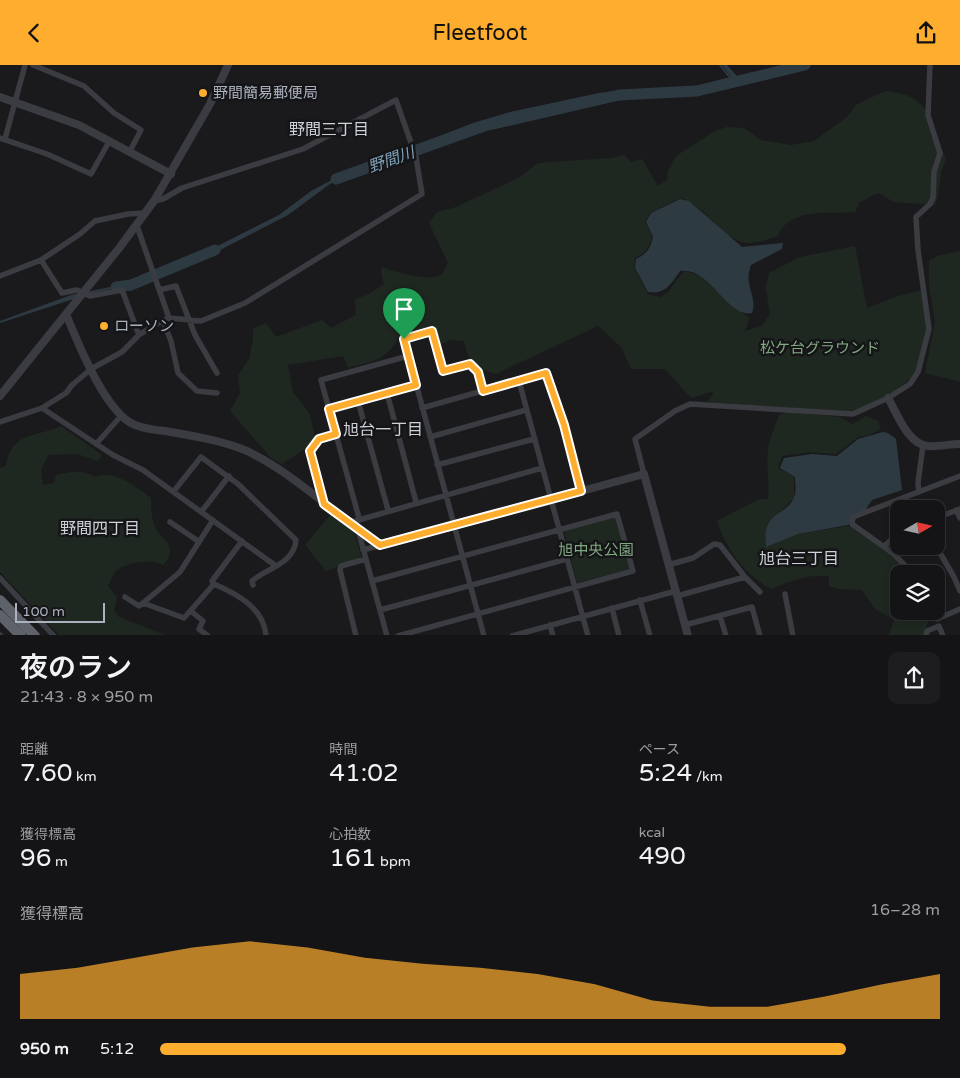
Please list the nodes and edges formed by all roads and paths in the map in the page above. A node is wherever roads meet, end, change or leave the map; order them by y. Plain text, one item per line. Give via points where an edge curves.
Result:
1 (26, 65) edge
2 (33, 65) edge
3 (228, 65) edge
4 (930, 65) edge
5 (0, 97) edge
6 (15, 101) junction
7 (2, 139) edge
8 (110, 140) junction
9 (130, 151) junction
10 (170, 174) junction
11 (154, 201) junction
12 (146, 213) junction
13 (137, 226) junction
14 (41, 260) junction
15 (0, 276) edge
16 (159, 290) junction
17 (84, 292) junction
18 (66, 314) junction
19 (166, 319) junction
20 (190, 320) junction
21 (138, 335) junction
22 (408, 356) junction
23 (91, 369) junction
24 (217, 373) dead end
25 (518, 381) junction
26 (416, 385) junction
27 (483, 391) junction
28 (217, 393) dead end
29 (387, 393) junction
30 (0, 396) edge
31 (888, 398) junction
32 (358, 401) junction
33 (42, 408) junction
34 (422, 408) junction
35 (329, 409) junction
36 (526, 410) junction
37 (121, 416) junction
38 (0, 422) edge
39 (336, 434) junction
40 (430, 437) junction
41 (534, 439) junction
42 (960, 444) edge
43 (96, 445) junction
44 (923, 445) junction
45 (437, 465) junction
46 (542, 468) junction
47 (644, 474) junction
48 (228, 476) junction
49 (960, 476) edge
50 (174, 491) junction
51 (581, 491) junction
52 (919, 492) junction
53 (445, 494) junction
54 (551, 499) junction
55 (416, 502) junction
56 (324, 504) junction
57 (958, 509) edge
58 (388, 510) junction
59 (202, 511) junction
60 (945, 514) edge
61 (359, 518) junction
62 (960, 518) edge
63 (213, 520) junction
64 (170, 522) dead end
65 (348, 523) junction
66 (454, 525) junction
67 (559, 529) junction
68 (358, 530) junction
69 (198, 541) junction
70 (242, 541) junction
71 (890, 541) edge
72 (380, 545) junction
73 (884, 546) junction
74 (363, 550) junction
75 (942, 555) edge
76 (462, 556) junction
77 (366, 559) junction
78 (567, 559) junction
79 (668, 565) junction
80 (906, 565) edge
81 (276, 566) junction
82 (744, 577) junction
83 (0, 579) edge
84 (372, 581) junction
85 (214, 584) junction
86 (253, 585) dead end
87 (470, 585) junction
88 (575, 587) junction
89 (960, 591) edge
90 (760, 592) dead end
91 (676, 593) junction
92 (786, 594) dead end
93 (124, 597) dead end
94 (0, 599) edge
95 (640, 600) junction
96 (143, 603) junction
97 (612, 609) junction
98 (960, 609) edge
99 (380, 610) junction
100 (190, 611) junction
101 (478, 614) junction
102 (0, 615) edge
103 (583, 616) junction
104 (720, 616) junction
105 (945, 616) edge
106 (550, 625) junction
107 (685, 625) junction
108 (20, 635) edge
109 (35, 635) edge
110 (54, 635) edge
111 (208, 635) edge
112 (266, 635) edge
113 (356, 635) edge
114 (387, 635) edge
115 (398, 635) edge
116 (484, 635) edge
117 (514, 635) edge
118 (553, 635) edge
119 (588, 635) edge
120 (619, 635) edge
121 (650, 635) edge
122 (688, 635) edge
123 (726, 635) edge
124 (760, 635) edge
125 (793, 635) edge
126 (926, 635) edge
127 (943, 635) edge

1 - 6 street
2 - 9 street via 84,86 114,113 141,130
3 - 10 street
4 - 31 street via 928,115 940,153 934,172 933,198 918,212 916,225 929,335 916,376
5 - 6 street
6 - 7 street
6 - 8 street
7 - 8 street via 47,154 91,174
8 - 9 street
9 - 10 street
10 - 11 street
11 - 12 street
11 - 20 street via 182,188 303,149 396,100 416,157 422,194 246,303 209,319
12 - 13 street
12 - 14 street via 95,221
13 - 16 street
13 - 17 street
14 - 15 street
14 - 17 street via 62,293
16 - 19 street
16 - 20 street via 176,286
17 - 18 street
17 - 21 street via 90,296 122,290
18 - 23 street
18 - 30 street
19 - 20 street
19 - 21 street
19 - 28 street via 178,373 197,391
20 - 24 street
21 - 23 street via 122,352
22 - 26 street
22 - 27 street via 404,339 432,331 443,371 470,364 478,372
22 - 35 street via 321,380
23 - 33 street via 66,393
23 - 37 street
25 - 27 street
25 - 36 street
25 - 51 street via 546,373
26 - 29 street
26 - 34 street
27 - 34 street
29 - 32 street
29 - 55 street
31 - 44 street via 913,439
31 - 47 street via 853,414 690,404 635,439
32 - 35 street
32 - 58 street
33 - 38 street
33 - 43 street
34 - 40 street
35 - 39 street
36 - 40 street
36 - 41 street
37 - 43 street
37 - 56 street via 142,428 206,439 247,451 276,467
39 - 56 street via 319,439 310,451
39 - 61 street
40 - 45 street
41 - 45 street
41 - 46 street
42 - 44 street
43 - 50 street
44 - 52 street
45 - 53 street
46 - 53 street
46 - 54 street
47 - 51 street
47 - 79 street
48 - 50 street via 200,457
48 - 59 street
48 - 81 street via 296,540 285,562
49 - 52 street
50 - 59 street
51 - 54 street
52 - 73 street via 853,517 852,524
53 - 55 street
53 - 66 street
54 - 66 street
54 - 67 street
55 - 58 street
56 - 65 street
57 - 60 street
57 - 62 street
58 - 61 street
59 - 63 street
61 - 65 street
63 - 69 street
63 - 70 street
64 - 69 street
65 - 68 street
66 - 72 street
66 - 76 street
67 - 76 street
67 - 78 street
67 - 88 street via 617,513 633,571
68 - 72 street
68 - 74 street
69 - 96 street via 180,572
70 - 81 street
70 - 85 street via 212,581
71 - 73 street
72 - 74 street
73 - 80 street
74 - 77 street
75 - 89 street
76 - 84 street
76 - 87 street
77 - 84 street
77 - 113 street via 341,566 340,570
78 - 87 street
78 - 88 street
79 - 82 street via 693,558 714,544 720,545
79 - 91 street
81 - 86 street via 252,581
82 - 90 street
82 - 91 street
83 - 110 street
84 - 99 street
85 - 100 street
85 - 112 street via 242,597 260,618
87 - 99 street
87 - 101 street
88 - 101 street
88 - 103 street
91 - 95 street
91 - 107 street
92 - 125 street
93 - 96 street via 139,606
94 - 109 highway
95 - 97 street
95 - 121 street
96 - 100 street via 184,618
97 - 103 street
97 - 120 street
98 - 105 street
99 - 114 street
100 - 111 street via 202,621 200,629
101 - 115 street
101 - 116 street
102 - 108 highway
103 - 106 street
103 - 119 street
104 - 107 street
104 - 123 street
104 - 124 street via 752,607
106 - 117 street
106 - 118 street
107 - 122 street
126 - 127 street via 927,631 940,626

